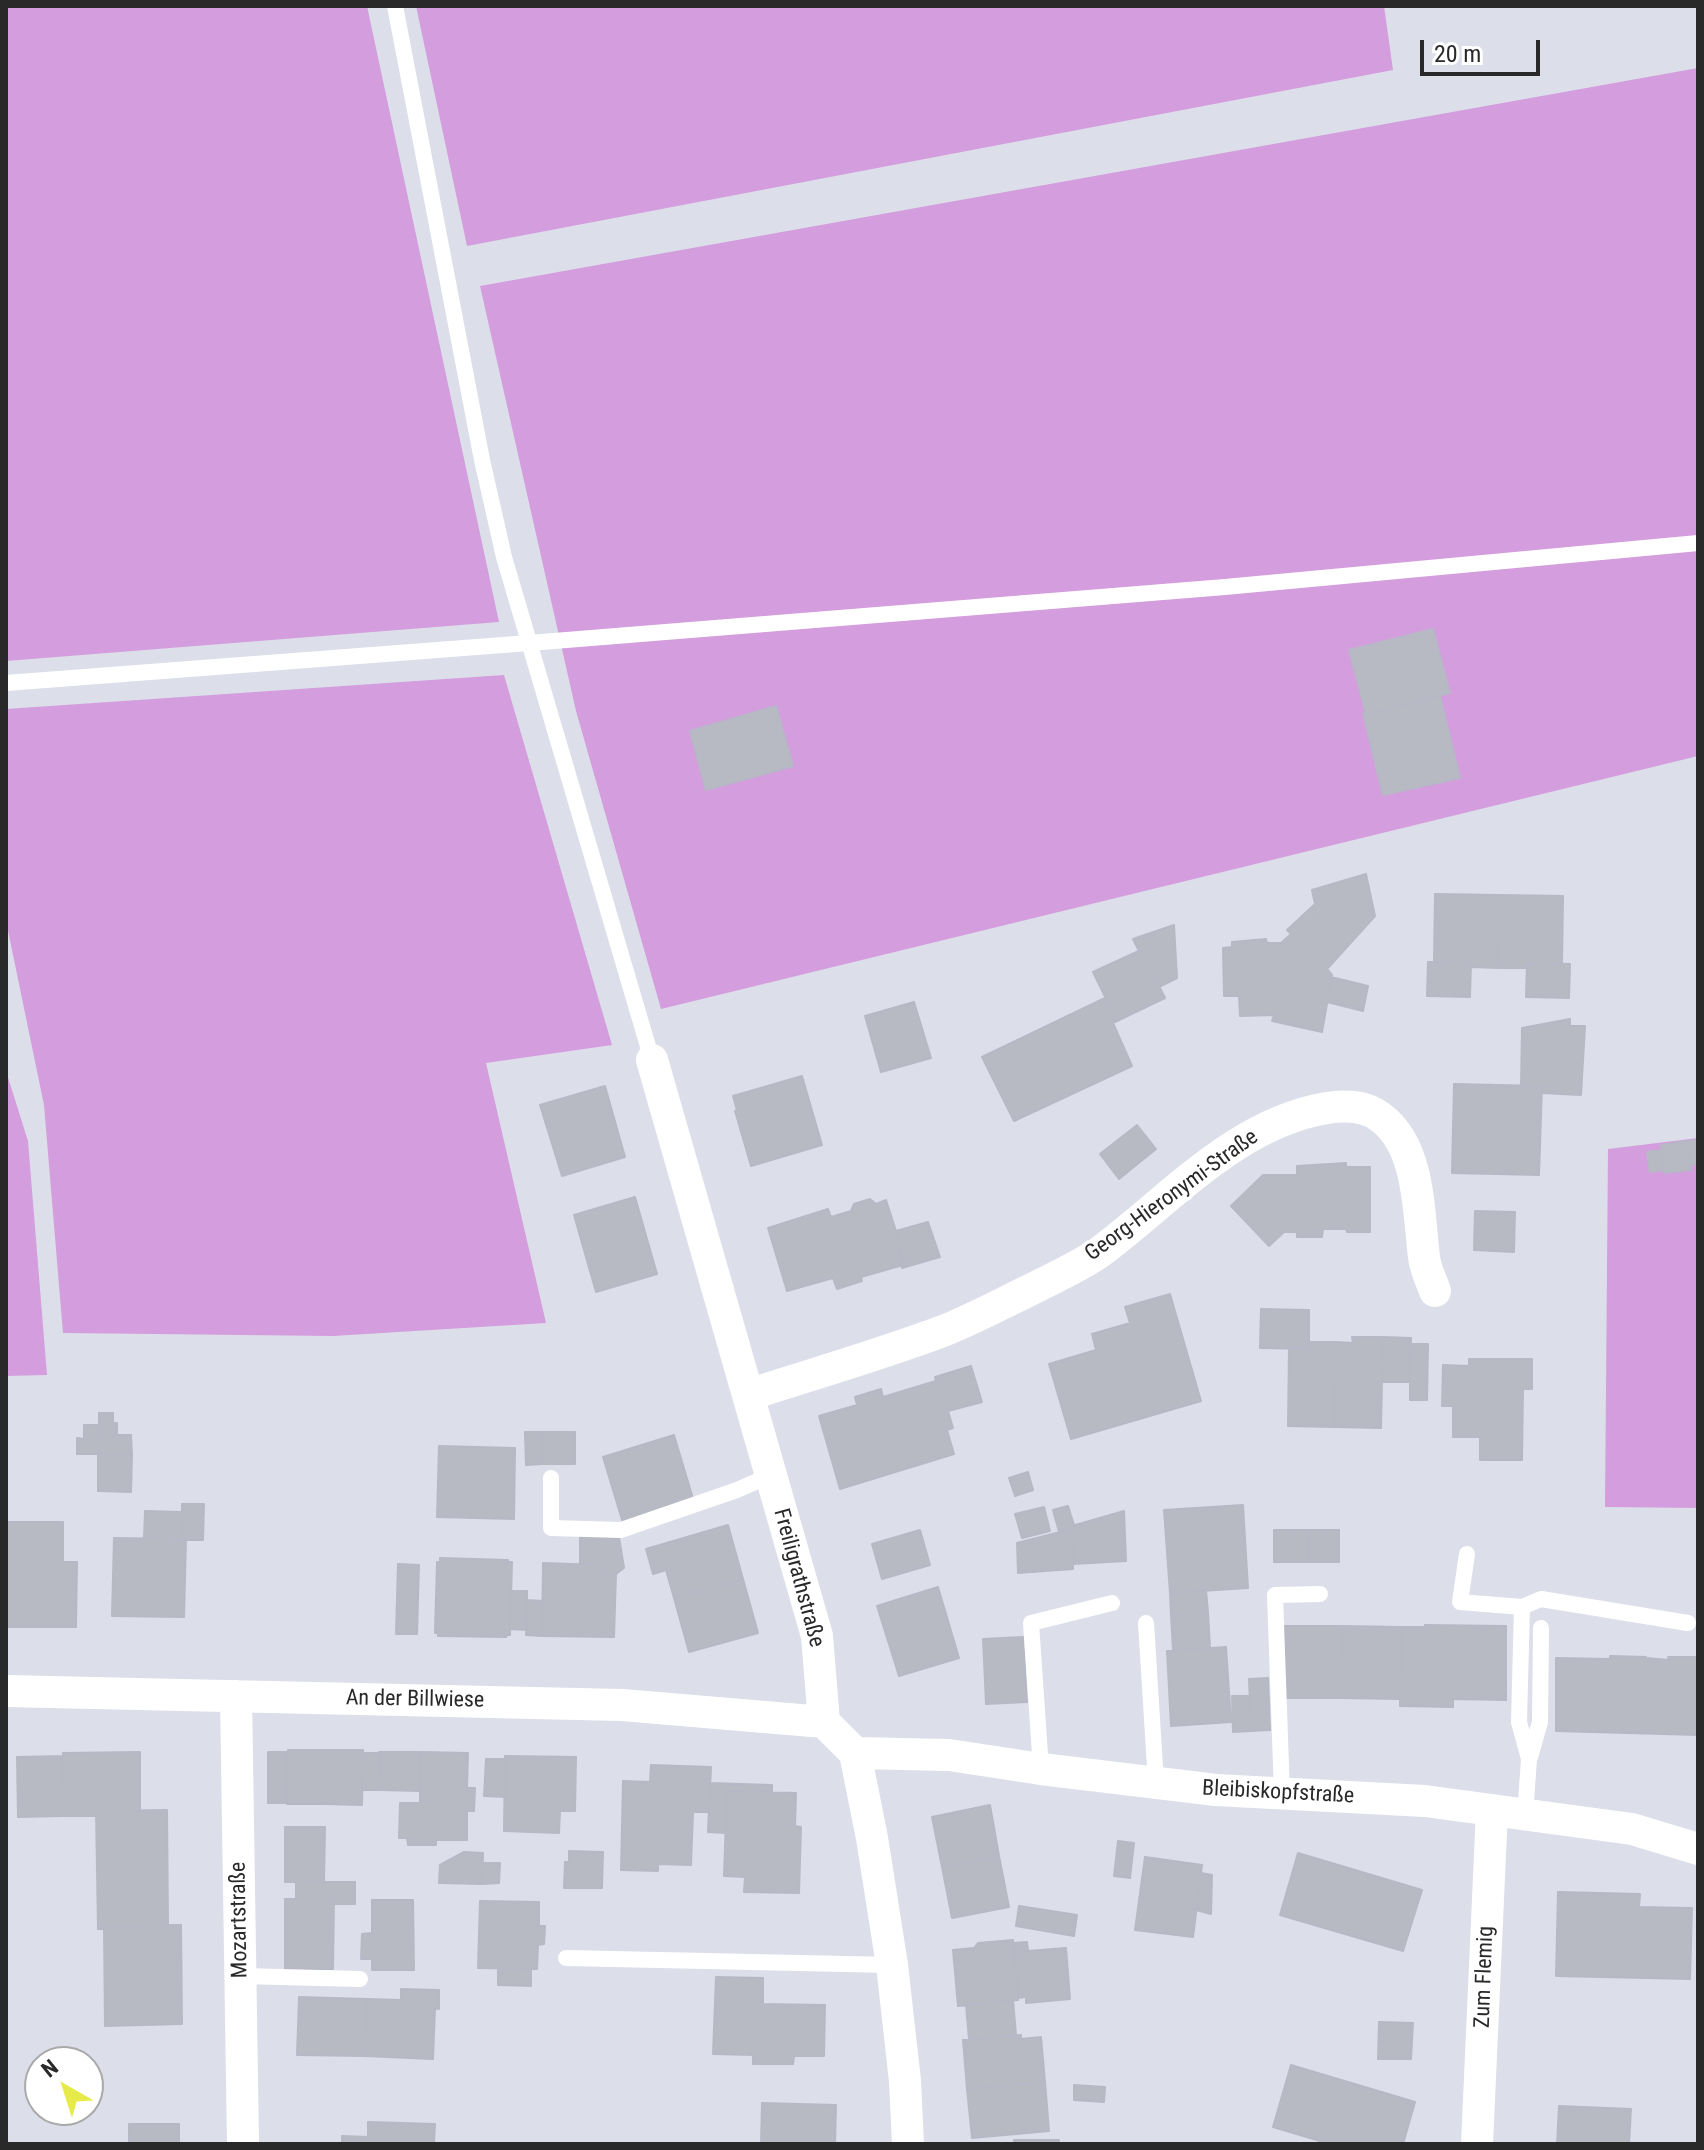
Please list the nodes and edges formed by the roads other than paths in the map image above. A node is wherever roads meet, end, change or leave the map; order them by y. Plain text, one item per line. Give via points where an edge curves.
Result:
1 (395, 6) edge
2 (1698, 543) edge
3 (529, 643) junction
4 (6, 683) edge
5 (652, 1060) joint
6 (1435, 1291) dead end
7 (748, 1395) junction
8 (771, 1475) junction
9 (551, 1478) dead end
10 (1467, 1554) dead end
11 (1320, 1594) dead end
12 (1112, 1603) dead end
13 (1522, 1607) junction
14 (1146, 1623) dead end
15 (1688, 1623) dead end
16 (1541, 1628) dead end
17 (6, 1691) edge
18 (236, 1696) junction
19 (824, 1722) junction
20 (855, 1753) junction
21 (1529, 1759) junction
22 (1041, 1769) junction
23 (1156, 1783) junction
24 (1282, 1794) junction
25 (1492, 1810) junction
26 (1525, 1815) junction
27 (1698, 1849) edge
28 (566, 1958) dead end
29 (892, 1965) junction
30 (241, 1976) junction
31 (360, 1979) dead end
32 (243, 2144) edge
33 (908, 2144) edge
34 (1477, 2144) edge

1 - 3 lane via 482,460
2 - 3 lane
3 - 4 lane
3 - 5 lane
5 - 7 street, Freiligrathstraße
6 - 7 street, Georg-Hieronymi-Straße via 1424,1260 1418,1192 1395,1131 1374,1113 1354,1107 1314,1110 1252,1135 1097,1254 1024,1293 945,1330
7 - 8 street, Freiligrathstraße
8 - 9 lane via 621,1530 551,1528
8 - 19 street, Freiligrathstraße via 817,1636
10 - 13 lane via 1460,1602
11 - 24 lane via 1275,1595
12 - 22 lane via 1031,1623
13 - 15 lane via 1541,1599
13 - 21 lane via 1519,1722
14 - 23 lane
16 - 21 lane via 1540,1722
17 - 18 street, An der Billwiese
18 - 19 street, An der Billwiese via 622,1705
18 - 30 street, Mozartstraße
19 - 20 street
20 - 22 street, Bleibiskopfstraße via 949,1755
20 - 29 street
21 - 26 lane
22 - 23 street, Bleibiskopfstraße
23 - 24 street, Bleibiskopfstraße
24 - 25 street, Bleibiskopfstraße
25 - 26 street, Bleibiskopfstraße
25 - 34 street, Zum Flemig
26 - 27 street, Bleibiskopfstraße via 1632,1829
28 - 29 lane
29 - 33 street
30 - 31 lane
30 - 32 street, Mozartstraße

